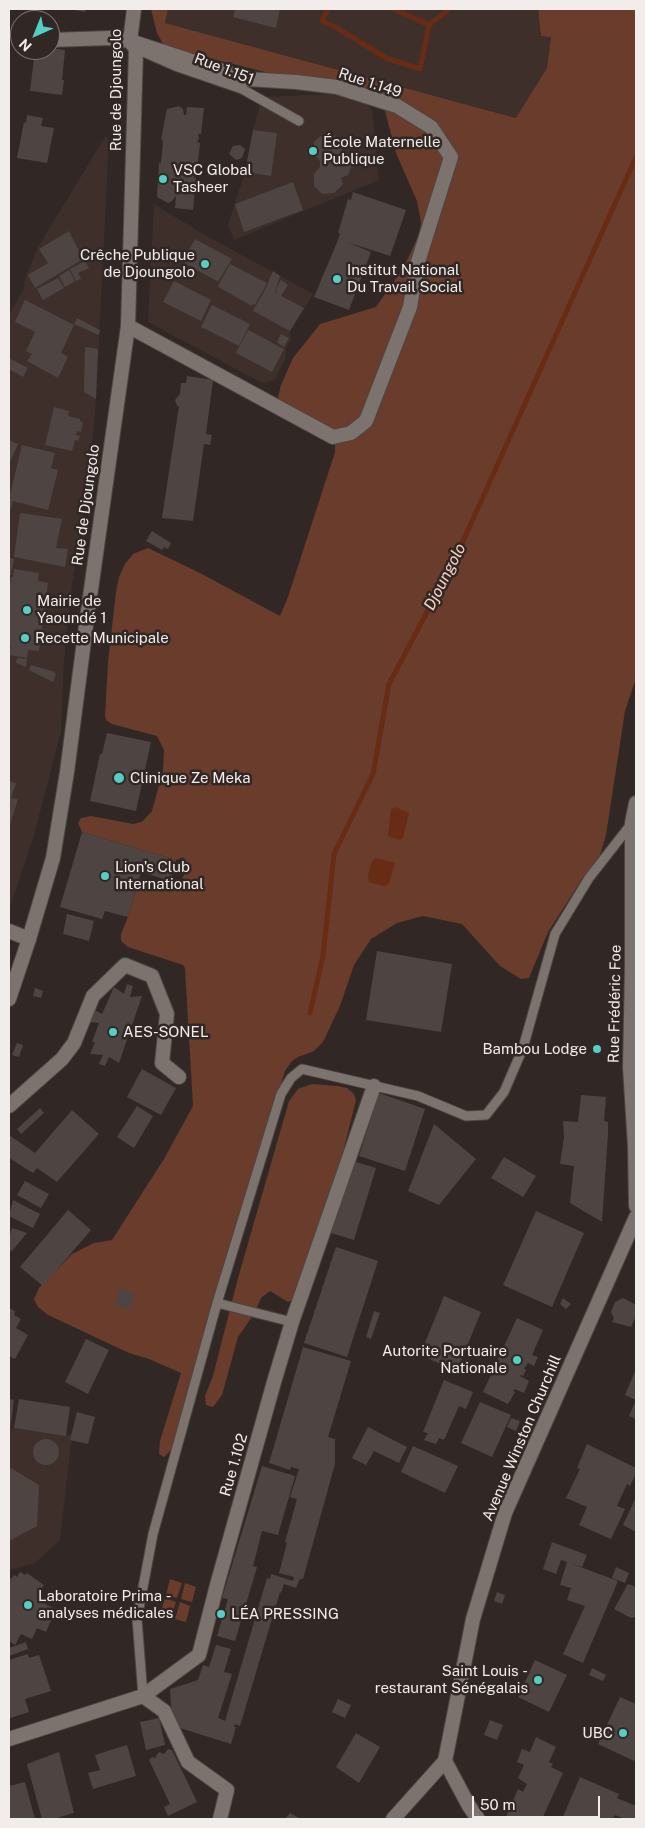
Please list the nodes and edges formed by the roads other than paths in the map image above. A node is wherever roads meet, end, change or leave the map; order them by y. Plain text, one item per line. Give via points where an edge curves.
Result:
1 (134, 9) edge
2 (60, 40) edge
3 (133, 45) junction
4 (299, 121) dead end
5 (128, 326) junction
6 (636, 804) edge
7 (632, 823) junction
8 (9, 931) edge
9 (30, 938) junction
10 (9, 999) edge
11 (179, 1077) dead end
12 (374, 1086) junction
13 (9, 1106) edge
14 (636, 1206) edge
15 (636, 1217) edge
16 (217, 1303) junction
17 (292, 1322) junction
18 (143, 1696) junction
19 (9, 1739) edge
20 (445, 1761) junction
21 (220, 1819) edge
22 (393, 1819) edge
23 (478, 1819) edge

1 - 3 street, Rue de Djoungolo
2 - 3 street via 110,38
3 - 4 lane, Rue 1.151 via 175,66 242,89
3 - 5 street, Rue de Djoungolo
3 - 5 street, Rue 1.149 via 247,79 337,88 397,106 431,127 451,158 417,266 410,307 366,421 352,433 333,437
5 - 9 street, Rue de Djoungolo via 53,858
6 - 7 street, Rue Frédéric Foe
7 - 12 lane via 589,878 555,934 523,1048 504,1092 492,1110 486,1115 466,1116 418,1096
7 - 14 street, Rue Frédéric Foe via 630,1067
8 - 9 street
9 - 10 street, Rue de Djoungolo
11 - 13 street via 162,1063 167,1014 152,976 125,965 93,996 74,1043 62,1059
12 - 16 lane via 302,1070 291,1078 281,1094
12 - 17 street, Rue 1.102
15 - 20 street, Avenue Winston Churchill via 505,1513 473,1619
16 - 17 lane
16 - 18 lane via 153,1534 137,1619
17 - 18 street, Rue 1.102 via 199,1655
18 - 19 street, Rue 1.102
18 - 21 street via 164,1711 188,1762 227,1790
20 - 22 street
20 - 23 street

